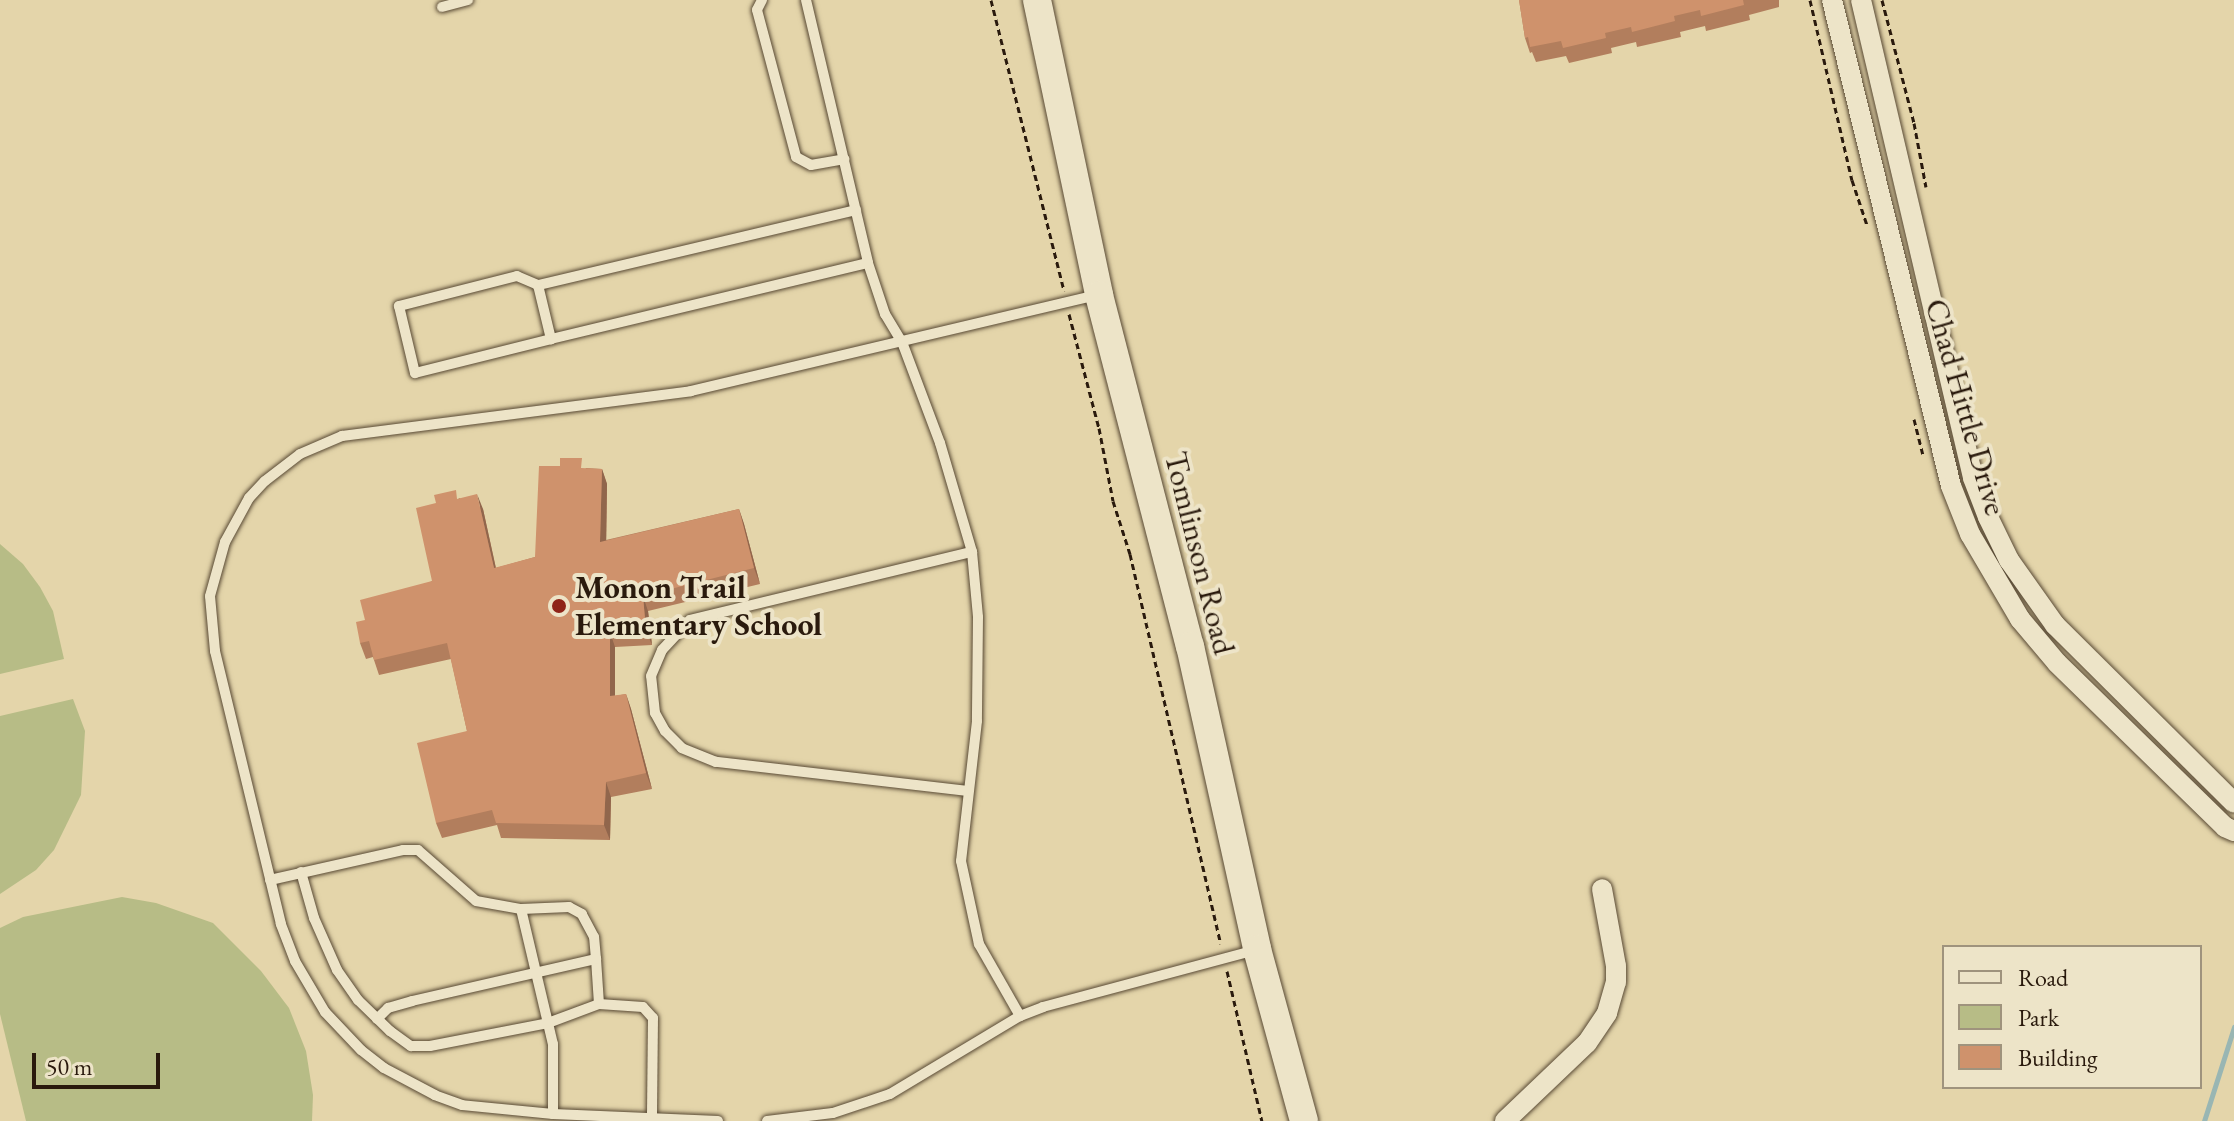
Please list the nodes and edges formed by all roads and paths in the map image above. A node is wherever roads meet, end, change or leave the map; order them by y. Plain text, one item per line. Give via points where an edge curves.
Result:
1 (468, 0) edge
2 (762, 0) edge
3 (806, 0) edge
4 (991, 0) edge
5 (1037, 0) edge
6 (1810, 0) edge
7 (1832, 0) edge
8 (1861, 0) edge
9 (1882, 0) edge
10 (442, 7) dead end
11 (1819, 37) dead end
12 (844, 159) junction
13 (1926, 192) dead end
14 (856, 210) junction
15 (868, 263) junction
16 (538, 285) junction
17 (1099, 295) junction
18 (1066, 302) junction
19 (551, 339) junction
20 (902, 342) junction
21 (972, 552) junction
22 (968, 791) junction
23 (2234, 803) edge
24 (2234, 831) edge
25 (301, 872) junction
26 (270, 880) junction
27 (1602, 889) dead end
28 (521, 909) junction
29 (1257, 949) junction
30 (1224, 958) junction
31 (596, 959) junction
32 (534, 973) junction
33 (599, 1004) junction
34 (1020, 1016) junction
35 (377, 1019) junction
36 (548, 1023) junction
37 (553, 1114) junction
38 (652, 1118) junction
39 (718, 1121) edge
40 (767, 1121) edge
41 (1262, 1121) edge
42 (1304, 1121) edge
43 (1505, 1121) edge

1 - 10 lane
2 - 12 lane via 757,10 796,157 811,165
3 - 12 lane
4 - 18 path
5 - 17 street, Tomlinson Road
6 - 11 path
7 - 24 street, Chad Hittle Drive via 1951,486 1970,534 2020,619 2057,663
8 - 23 street, Chad Hittle Drive via 1973,478 1988,517 2009,560 2055,625
9 - 13 path
12 - 14 lane
14 - 15 lane
14 - 16 lane
15 - 19 lane
15 - 20 lane via 885,314
16 - 19 lane
16 - 19 lane via 517,276 399,306 415,373
17 - 18 lane
17 - 29 street, Tomlinson Road via 1190,646
18 - 20 lane
18 - 30 path
20 - 21 lane via 940,443
20 - 26 lane via 691,391 342,436 282,466 236,518 217,562 210,596 215,651
21 - 22 lane via 978,617 977,721
21 - 22 lane via 690,620 662,650 651,676 655,713 665,731 682,748 716,762
22 - 34 lane via 961,861 979,944
25 - 26 lane
25 - 28 lane via 418,850 476,901
25 - 35 lane via 331,958
26 - 37 lane via 295,961 325,1012 361,1050 403,1080 462,1105
27 - 43 street via 1616,966 1607,1013 1587,1043
28 - 31 lane via 569,907 582,914 594,937
28 - 32 lane
29 - 30 lane
29 - 42 street, Tomlinson Road
30 - 34 lane
30 - 41 path
31 - 32 lane
31 - 33 lane
32 - 35 lane via 400,1004
32 - 36 lane
33 - 36 lane
33 - 38 lane via 634,1004 653,1018
34 - 40 lane via 890,1094 833,1113
35 - 36 lane via 411,1046
36 - 37 lane
37 - 38 lane
38 - 39 lane

